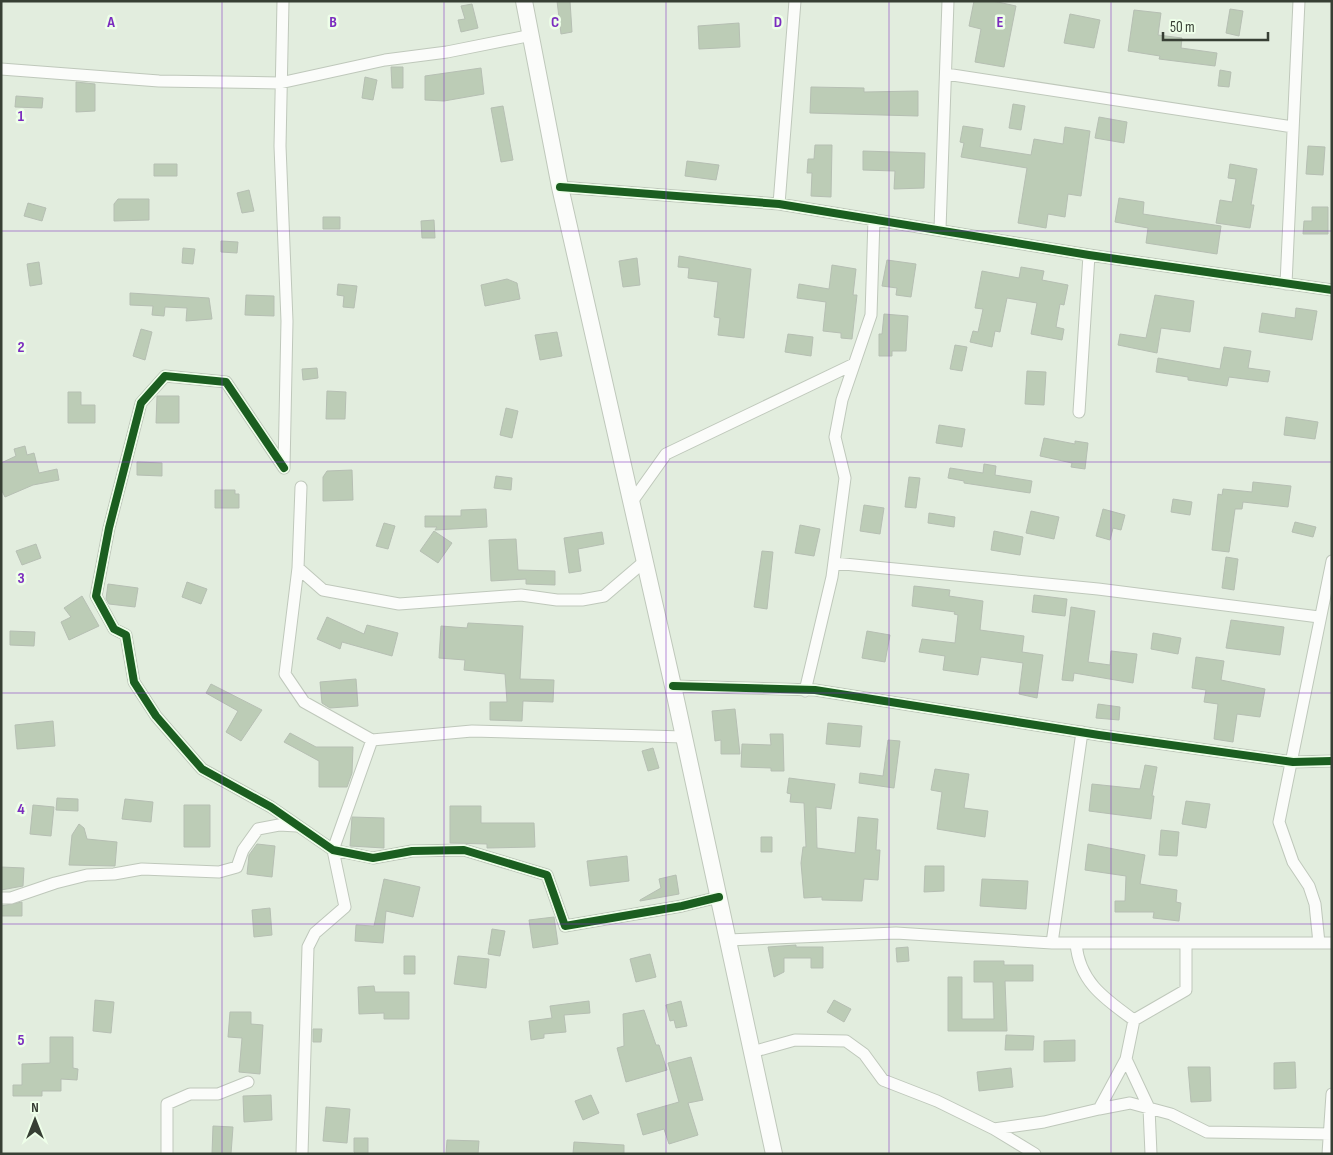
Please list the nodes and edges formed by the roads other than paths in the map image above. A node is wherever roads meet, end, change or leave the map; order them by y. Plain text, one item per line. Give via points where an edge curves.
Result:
1 (283, 1) edge
2 (524, 1) edge
3 (795, 1) edge
4 (948, 1) edge
5 (1299, 1) edge
6 (532, 35) junction
7 (1, 69) edge
8 (946, 74) junction
9 (280, 83) junction
10 (1293, 127) junction
11 (560, 187) junction
12 (779, 204) junction
13 (874, 219) junction
14 (940, 229) junction
15 (1089, 255) junction
16 (1286, 284) junction
17 (1332, 290) edge
18 (854, 364) junction
19 (1079, 412) dead end
20 (301, 487) dead end
21 (631, 503) junction
22 (645, 561) junction
23 (1332, 561) edge
24 (834, 563) junction
25 (298, 568) junction
26 (1319, 617) junction
27 (673, 686) junction
28 (805, 691) junction
29 (1082, 732) junction
30 (684, 737) junction
31 (372, 740) junction
32 (1332, 761) edge
33 (1293, 762) junction
34 (297, 826) junction
35 (333, 850) junction
36 (719, 897) junction
37 (1, 898) edge
38 (728, 940) junction
39 (1052, 943) junction
40 (1076, 943) junction
41 (1186, 943) junction
42 (1319, 943) junction
43 (1332, 943) edge
44 (1134, 1020) junction
45 (752, 1052) junction
46 (1126, 1058) junction
47 (248, 1082) dead end
48 (1332, 1094) edge
49 (1149, 1108) junction
50 (1099, 1109) junction
51 (994, 1129) junction
52 (1331, 1134) edge
53 (167, 1154) edge
54 (302, 1154) edge
55 (774, 1154) edge
56 (1035, 1154) edge
57 (1151, 1154) edge
58 (1328, 1154) edge

1 - 9 street
2 - 6 main road
3 - 12 street
4 - 8 street
5 - 10 street
6 - 9 street via 386,60
6 - 11 main road
7 - 9 street via 158,81
8 - 10 street
8 - 14 street
9 - 34 street via 287,321 284,468 226,382 165,376 141,403 109,528 96,596 114,628 126,635 134,682 156,716 202,769 271,807
10 - 16 street
11 - 12 street
11 - 21 main road
12 - 13 street
13 - 14 street
13 - 18 street via 871,315
14 - 15 street
15 - 16 street
15 - 19 street
16 - 17 street
18 - 21 street via 666,454
18 - 24 street via 842,400 835,437 845,478
20 - 25 street
21 - 22 main road
22 - 25 street via 604,596 582,600 521,595 399,604 323,590
22 - 27 main road
23 - 26 street
24 - 26 street via 1098,589
24 - 28 street
25 - 31 street via 285,674 304,702
26 - 33 street
27 - 28 street
27 - 30 main road
28 - 29 street
29 - 33 street
29 - 39 street
30 - 31 street via 472,731
30 - 36 main road
31 - 35 street
32 - 33 street
33 - 42 street via 1279,822 1293,862 1309,886 1315,904
34 - 35 street
34 - 37 street via 279,825 258,830 243,850 237,867 219,872 142,869 87,875 11,898
35 - 36 street via 373,858 412,851 464,850 547,875 566,926
35 - 54 street via 345,907 315,933 308,948
36 - 38 main road
38 - 39 street via 896,933
38 - 45 main road
39 - 40 street
40 - 41 street
40 - 44 street via 1078,961 1098,993
41 - 42 street
41 - 44 street via 1186,990
42 - 43 street
44 - 46 street
45 - 51 street via 795,1040 846,1041 864,1054 883,1080 937,1101
45 - 55 main road
46 - 49 street
46 - 50 street
47 - 53 street via 218,1094 190,1094 167,1104
48 - 52 street
49 - 50 street via 1130,1103
49 - 52 street via 1171,1114 1207,1132
49 - 57 street
50 - 51 street
51 - 56 street
52 - 58 street

